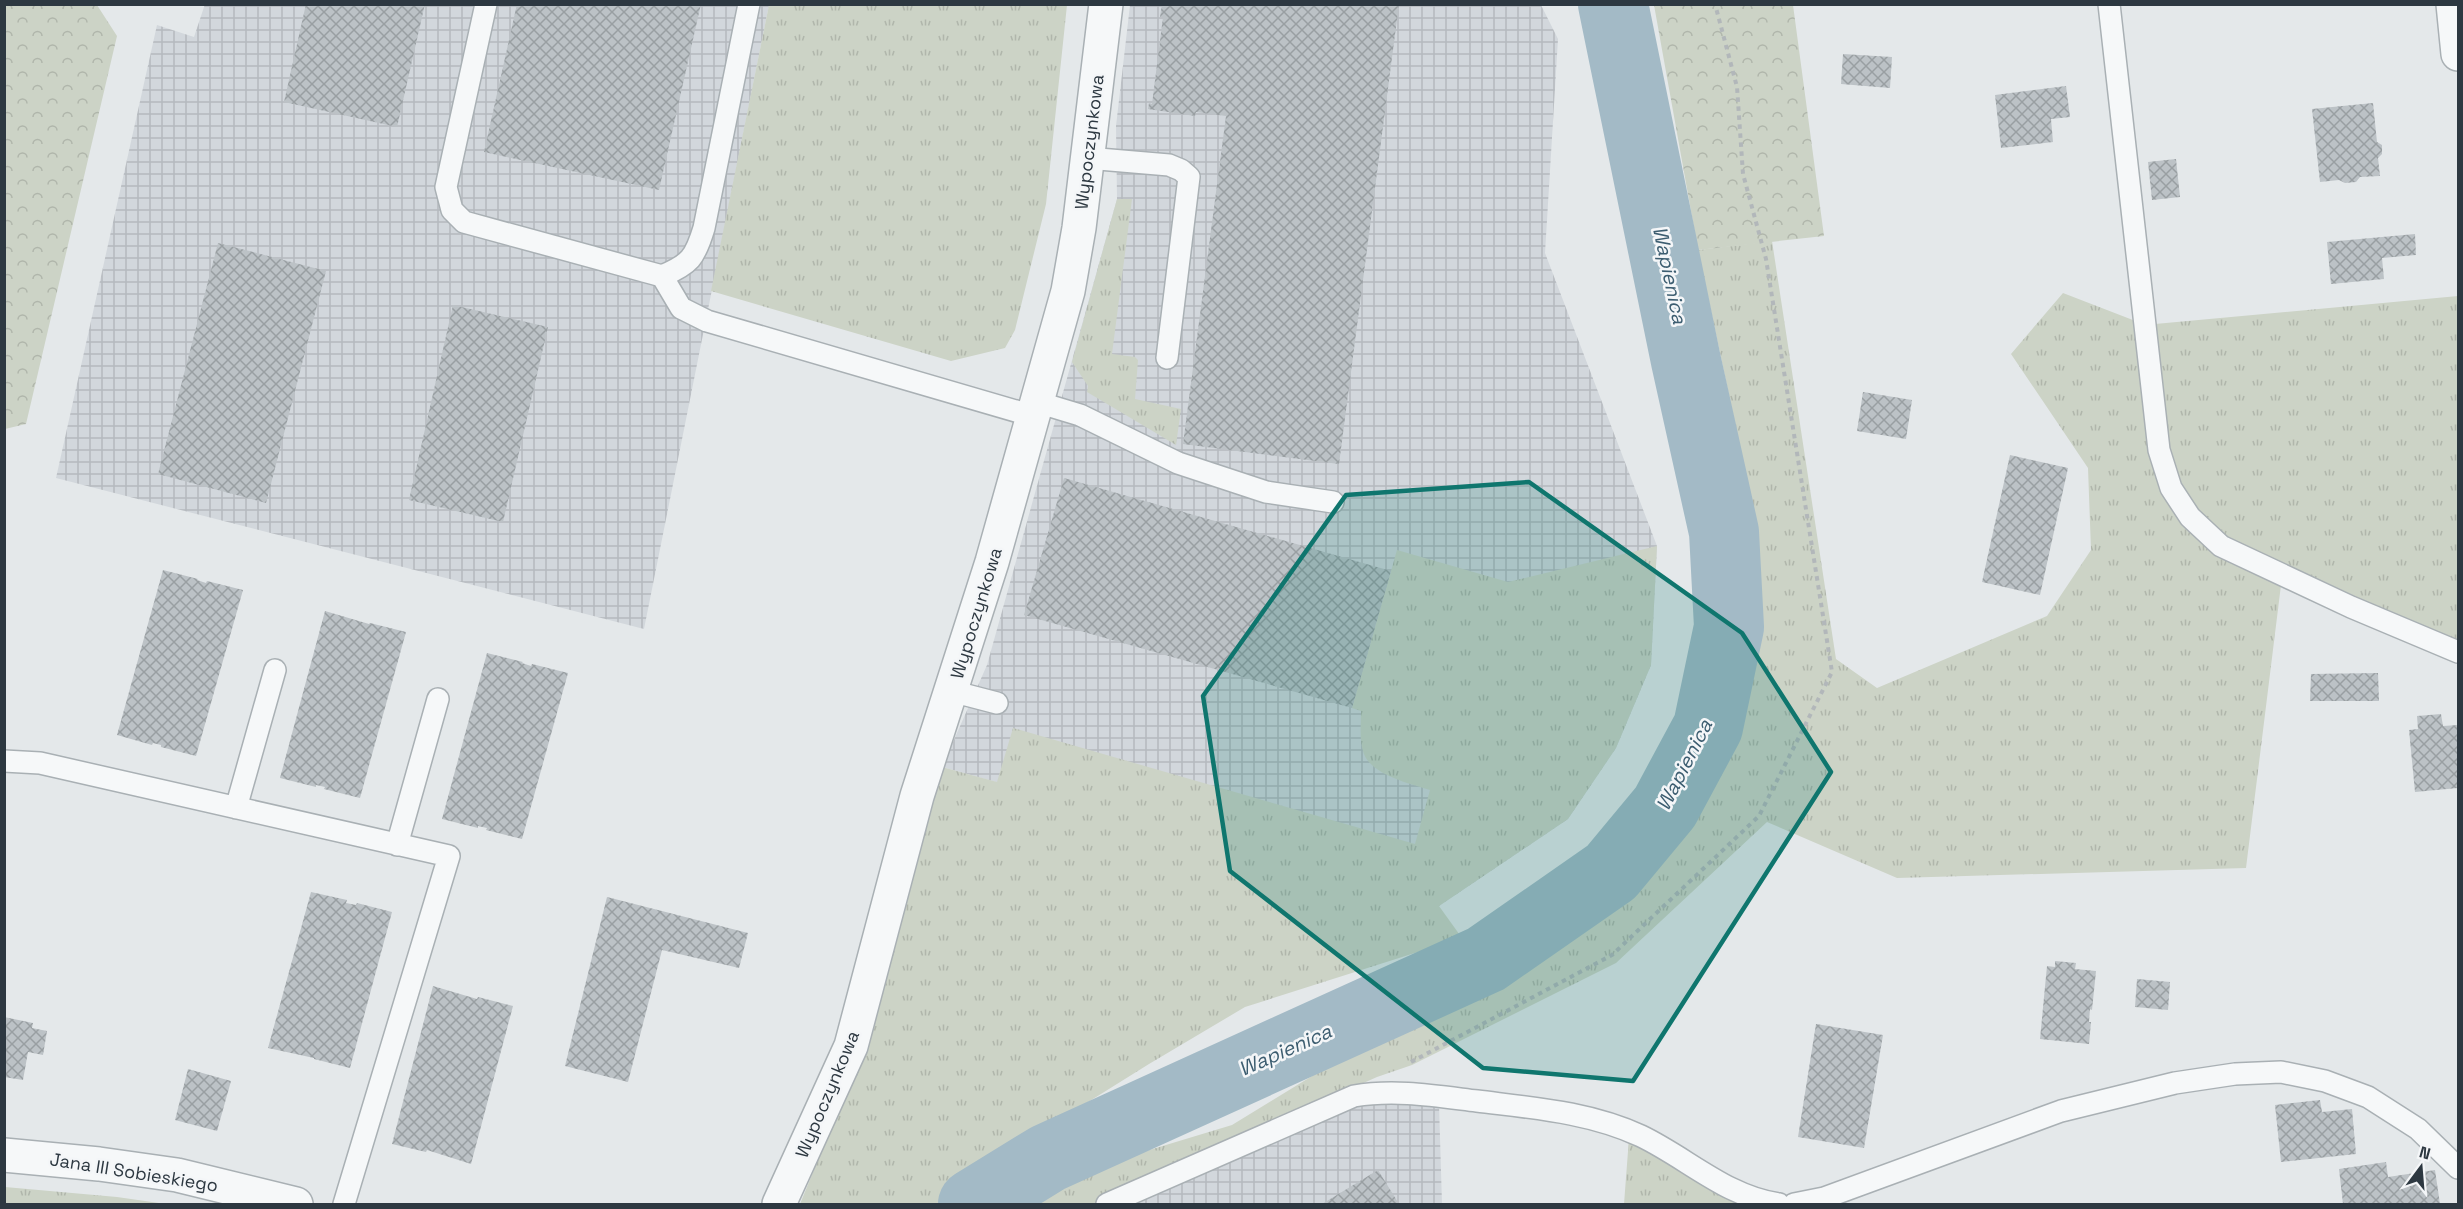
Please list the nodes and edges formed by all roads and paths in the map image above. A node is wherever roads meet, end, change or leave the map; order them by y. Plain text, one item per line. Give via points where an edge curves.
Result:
1 (486, 4) edge
2 (749, 4) edge
3 (1106, 4) edge
4 (1715, 4) edge
5 (2109, 4) edge
6 (2453, 4) edge
7 (2458, 54) edge
8 (1087, 158) junction
9 (662, 276) junction
10 (1167, 358) dead end
11 (1035, 409) junction
12 (1333, 502) dead end
13 (2458, 652) edge
14 (274, 670) dead end
15 (951, 691) junction
16 (438, 699) dead end
17 (997, 703) dead end
18 (4, 761) edge
19 (236, 808) junction
20 (397, 844) junction
21 (1375, 1092) junction
22 (4, 1155) edge
23 (2458, 1168) edge
24 (259, 1200) edge
25 (296, 1204) edge
26 (344, 1204) edge
27 (779, 1204) edge
28 (1107, 1204) edge
29 (1779, 1204) edge
30 (1794, 1204) edge

1 - 9 lane via 446,187 452,210 464,222
2 - 9 lane via 697,253 683,267
3 - 8 street, Wypoczynkowa
4 - 21 path via 1737,87 1743,174 1766,259 1832,672 1760,816 1612,955 1386,1075
5 - 13 lane via 2159,450 2171,488 2190,517 2221,546
6 - 7 street
8 - 10 lane via 1169,165 1189,177
8 - 11 street, Wypoczynkowa via 1068,291
9 - 11 lane via 681,308 707,321
11 - 12 lane via 1080,415 1178,463 1266,492
11 - 15 street, Wypoczynkowa
14 - 19 lane
15 - 17 lane
15 - 27 street, Wypoczynkowa via 916,796 851,1046
16 - 20 lane
18 - 19 lane via 40,763
19 - 20 lane
20 - 26 lane via 449,856
21 - 28 lane via 1354,1096
21 - 29 lane via 1563,1111 1605,1122 1651,1142 1731,1190 1759,1202
22 - 24 street, Jana III Sobieskiego via 168,1173
23 - 30 lane via 2418,1130 2368,1097 2325,1081 2281,1072 2235,1074 2175,1083 2061,1112 1824,1198
24 - 25 street, Jana III Sobieskiego

